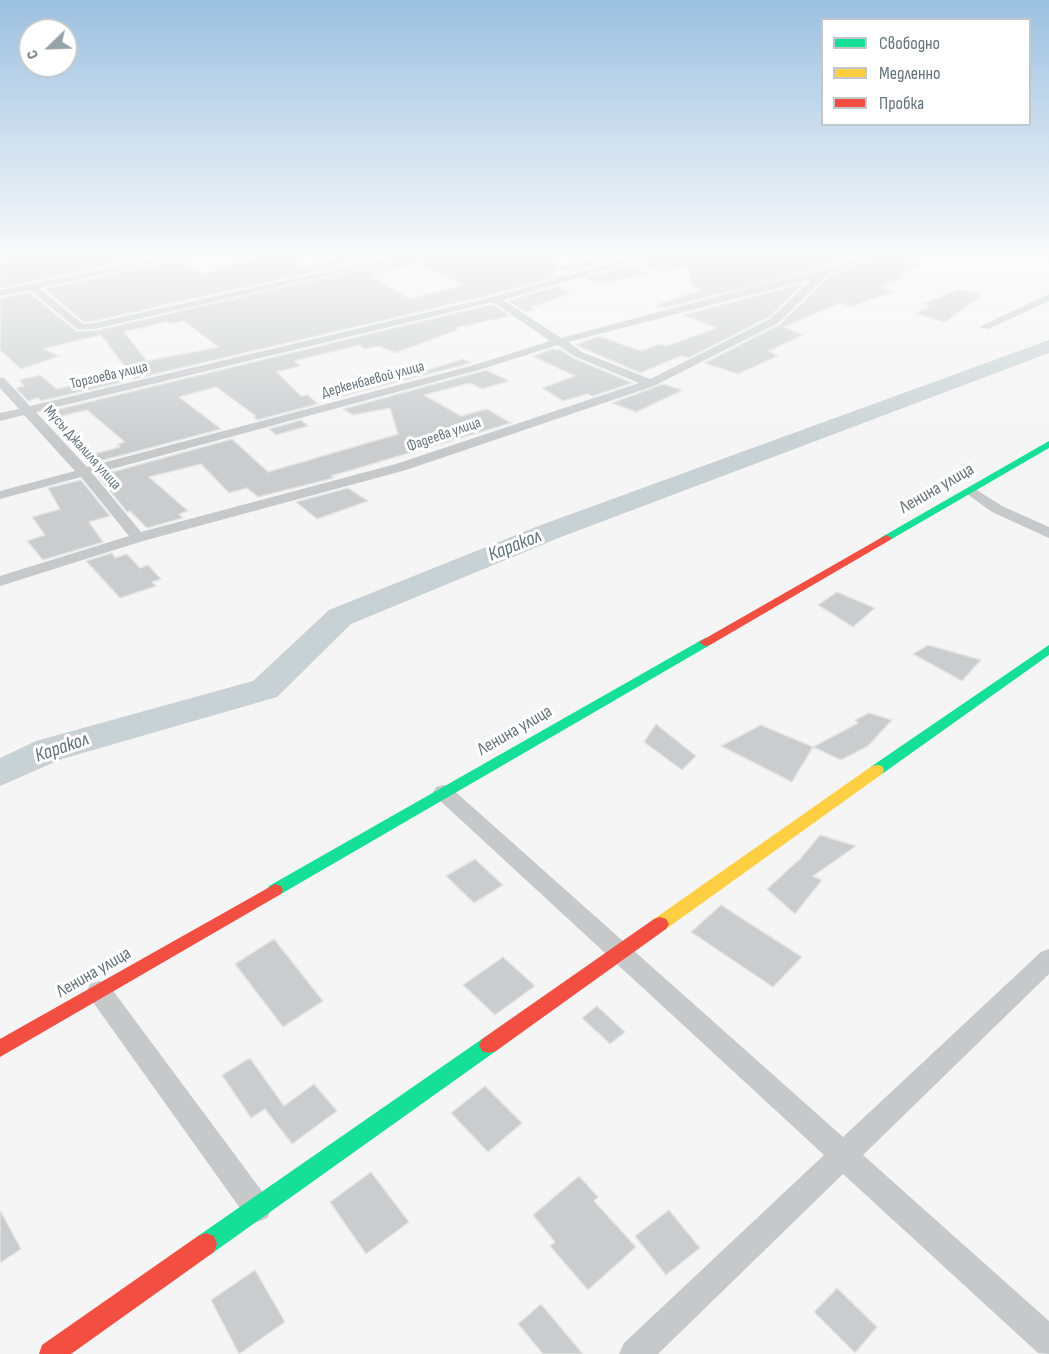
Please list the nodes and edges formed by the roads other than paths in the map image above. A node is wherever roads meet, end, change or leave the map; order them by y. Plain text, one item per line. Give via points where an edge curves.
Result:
1 (72, 320) edge
2 (119, 320) edge
3 (406, 320) edge
4 (528, 320) edge
5 (638, 320) edge
6 (775, 320) edge
7 (999, 320) edge
8 (984, 327) dead end
9 (560, 341) junction
10 (0, 381) edge
11 (650, 383) junction
12 (26, 411) junction
13 (0, 417) edge
14 (1049, 444) edge
15 (84, 472) junction
16 (972, 491) junction
17 (0, 495) edge
18 (1049, 533) edge
19 (138, 538) junction
20 (0, 581) edge
21 (1049, 649) edge
22 (443, 792) junction
23 (619, 952) junction
24 (1049, 959) edge
25 (99, 992) junction
26 (0, 1049) edge
27 (844, 1156) junction
28 (257, 1208) junction
29 (1049, 1342) edge
30 (51, 1354) edge
31 (635, 1354) edge

1 - 2 street via 81,327
3 - 12 street, Торгоева улица
4 - 9 street
5 - 9 street, Деркенбаевой улица
6 - 11 street, Фадеева улица
7 - 8 street
9 - 11 street via 578,354
9 - 15 street, Деркенбаевой улица via 478,367
10 - 12 street, Мусы Джалиля улица
11 - 19 street, Фадеева улица via 401,467
12 - 13 street, Торгоева улица
12 - 15 street, Мусы Джалиля улица
14 - 16 street, Ленина улица
15 - 17 street, Деркенбаевой улица
15 - 19 street, Мусы Джалиля улица
16 - 18 street via 997,509
16 - 22 street, Ленина улица
19 - 20 street, Фадеева улица
21 - 23 street
22 - 23 street
22 - 25 street, Ленина улица
23 - 27 street
23 - 28 street
24 - 27 street
25 - 26 street, Ленина улица
25 - 28 street
27 - 29 street
27 - 31 street
28 - 30 street

